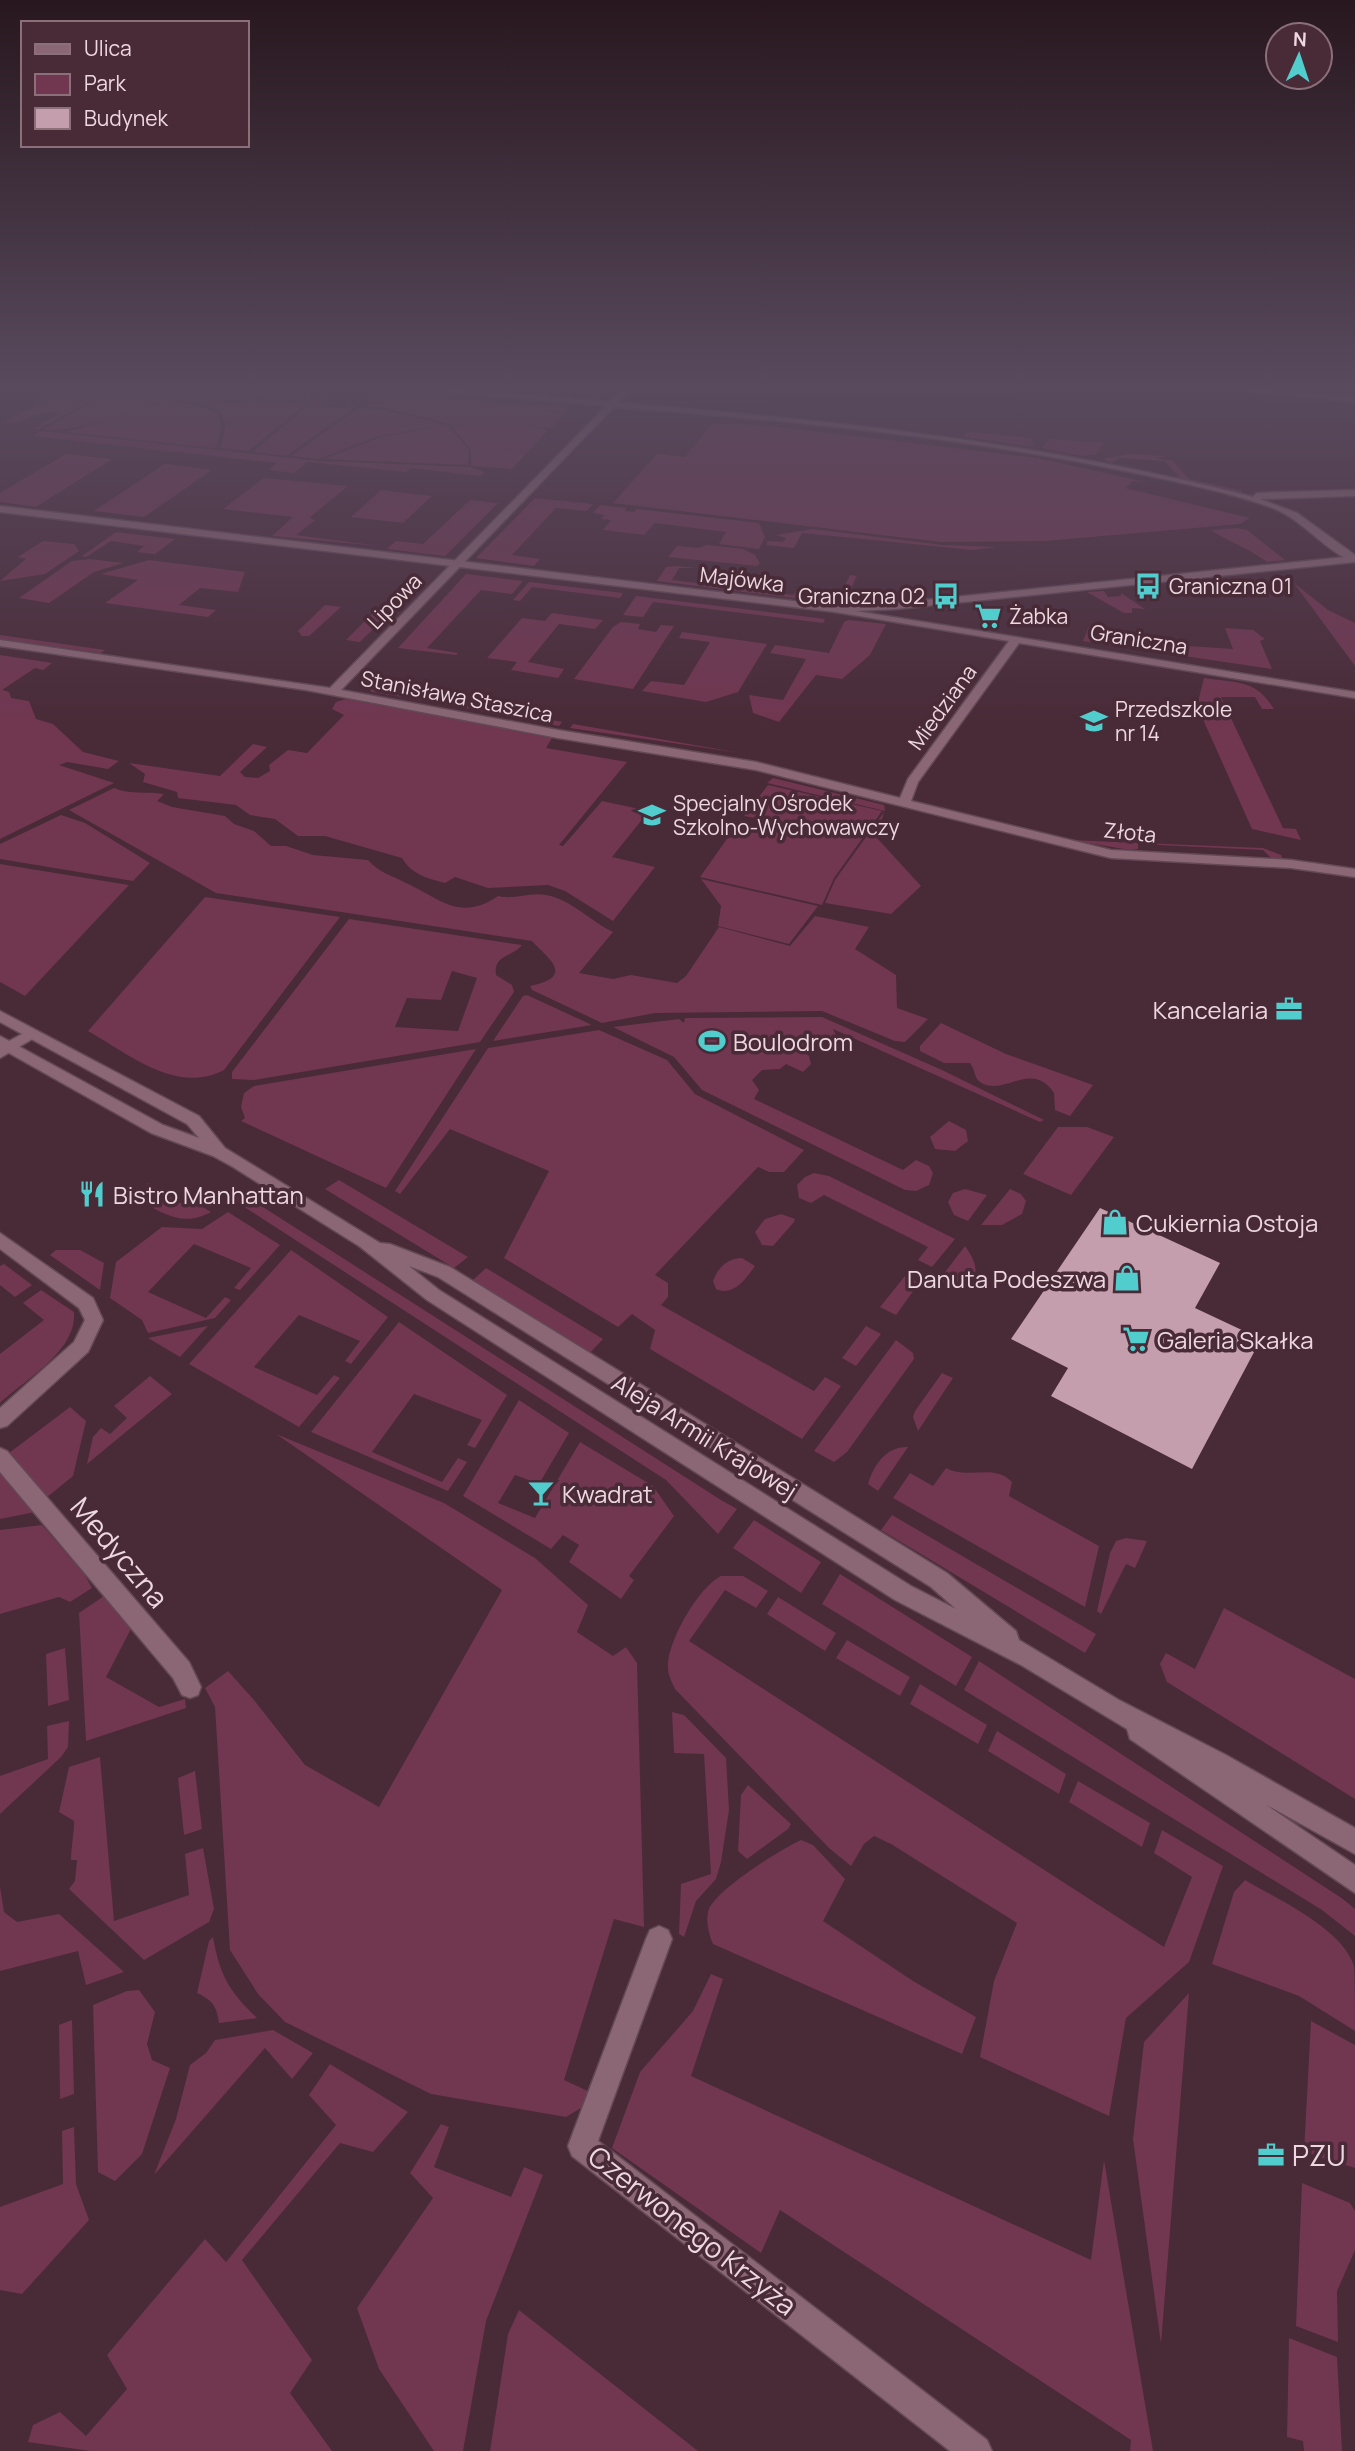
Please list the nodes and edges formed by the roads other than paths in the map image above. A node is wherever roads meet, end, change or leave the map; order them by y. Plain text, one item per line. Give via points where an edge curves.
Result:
1 (518, 501) edge
2 (1257, 501) edge
3 (0, 509) edge
4 (1355, 559) edge
5 (457, 564) junction
6 (896, 607) junction
7 (835, 609) junction
8 (917, 622) junction
9 (1017, 638) junction
10 (0, 643) edge
11 (333, 692) junction
12 (1355, 695) edge
13 (905, 801) junction
14 (1355, 873) edge
15 (0, 1016) edge
16 (31, 1034) junction
17 (3, 1047) edge
18 (219, 1152) junction
19 (0, 1240) edge
20 (365, 1241) junction
21 (0, 1420) edge
22 (0, 1457) edge
23 (1029, 1657) junction
24 (190, 1687) dead end
25 (1111, 1709) junction
26 (1287, 1833) junction
27 (1355, 1844) edge
28 (1355, 1880) edge
29 (1355, 1893) edge
30 (659, 1939) dead end
31 (976, 2451) edge

1 - 5 street, Lipowa
2 - 4 street via 1294,515
3 - 5 street, Majówka
4 - 6 street, Majówka
5 - 7 street, Majówka
5 - 11 street, Lipowa
6 - 7 street, Majówka
6 - 8 street, Graniczna
7 - 8 street, Graniczna
8 - 9 street, Graniczna
9 - 12 street, Graniczna
9 - 13 street, Miedziana via 912,782
10 - 11 street, Stanisława Staszica
11 - 13 street, Stanisława Staszica via 757,766
13 - 14 street, Złota via 1111,854 1291,864
15 - 16 street, Aleja Armii Krajowej
16 - 17 street
16 - 18 street, Aleja Armii Krajowej via 193,1121
17 - 18 street, Aleja Armii Krajowej via 157,1129
18 - 20 street, Aleja Armii Krajowej
19 - 21 street via 86,1303 94,1320 81,1347
20 - 23 street, Aleja Armii Krajowej via 433,1295 805,1532 903,1593
20 - 23 street, Aleja Armii Krajowej via 444,1272 939,1580
22 - 24 street, Medyczna via 181,1670
23 - 25 street, Aleja Armii Krajowej
25 - 26 street, Aleja Armii Krajowej via 1160,1749
25 - 27 street, Aleja Armii Krajowej via 1218,1763
26 - 28 street, Aleja Armii Krajowej
26 - 29 street, Aleja Armii Krajowej
30 - 31 street, Czerwonego Krzyża via 582,2146

